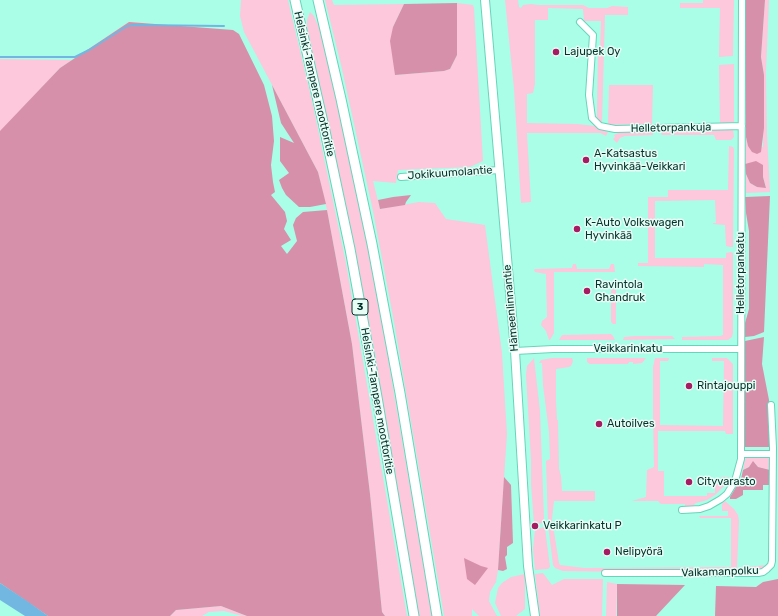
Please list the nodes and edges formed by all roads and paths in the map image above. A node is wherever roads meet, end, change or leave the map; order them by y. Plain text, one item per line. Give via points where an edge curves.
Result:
1 (295, 0) edge
2 (318, 0) edge
3 (485, 0) edge
4 (742, 0) edge
5 (580, 22) dead end
6 (742, 126) junction
7 (499, 170) junction
8 (401, 177) dead end
9 (741, 349) junction
10 (515, 351) junction
11 (771, 405) dead end
12 (742, 454) junction
13 (772, 454) junction
14 (682, 510) dead end
15 (605, 573) dead end
16 (414, 616) edge
17 (437, 616) edge
18 (535, 616) edge

1 - 16 highway, Helsinki-Tampere moottoritie / 3 via 350,249
2 - 17 highway, Helsinki-Tampere moottoritie / 3 via 372,244
3 - 7 main road, Hämeenlinnantie
4 - 6 street, Helletorpankatu
5 - 6 street, Helletorpankuja via 593,35 590,95 592,118 600,126 615,129
6 - 9 street, Helletorpankatu
7 - 8 street, Jokikuumolantie
7 - 10 main road, Hämeenlinnantie
9 - 10 street, Veikkarinkatu
9 - 12 street, Helletorpankatu
10 - 18 main road, Hämeenlinnantie via 528,566
11 - 13 street, Valkamanpolku
12 - 13 street
12 - 14 street, Helletorpankatu via 735,481 727,494 709,506
13 - 15 street, Valkamanpolku via 772,561 763,572

